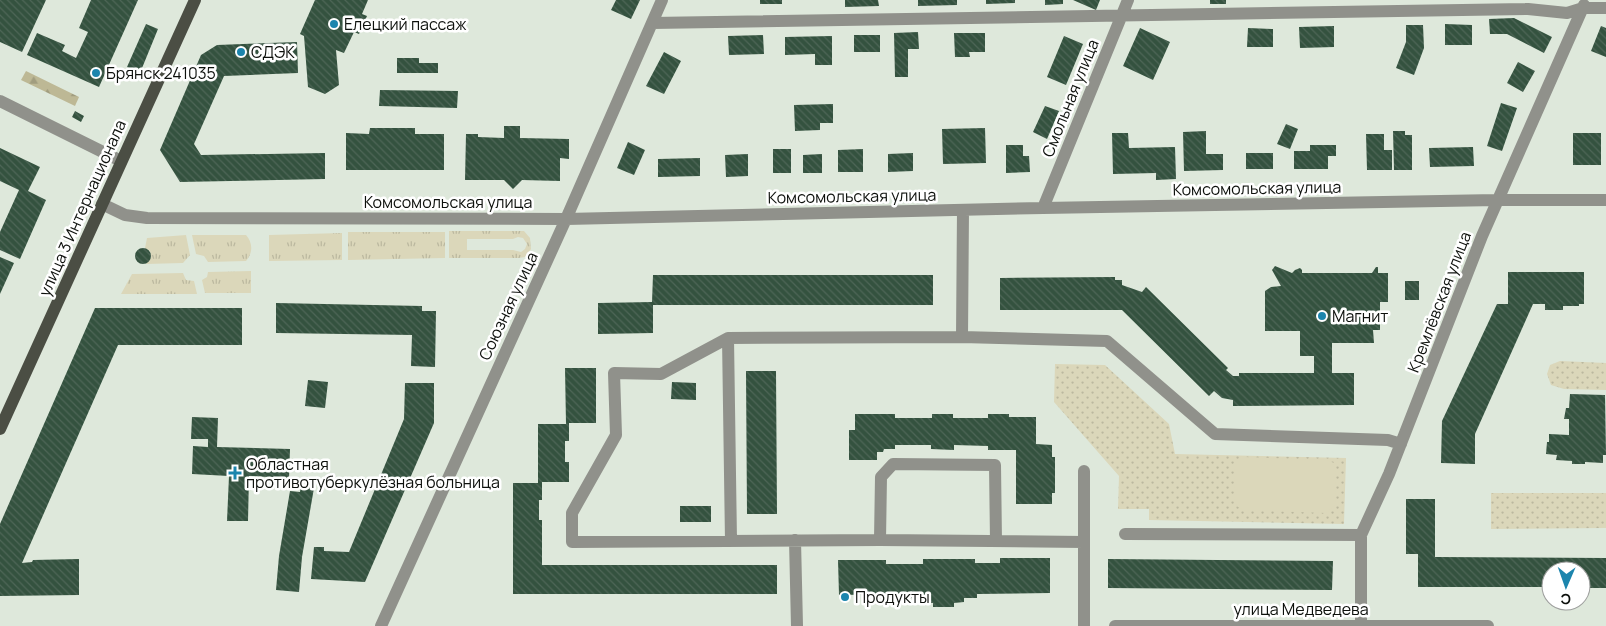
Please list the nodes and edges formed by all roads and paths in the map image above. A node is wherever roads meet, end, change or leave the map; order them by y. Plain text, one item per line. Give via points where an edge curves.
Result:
1 (194, 0) edge
2 (662, 0) edge
3 (1128, 0) edge
4 (1584, 4) edge
5 (1606, 8) edge
6 (1121, 16) junction
7 (652, 23) junction
8 (0, 101) edge
9 (122, 161) junction
10 (1497, 200) junction
11 (1606, 200) edge
12 (102, 204) junction
13 (1043, 208) junction
14 (964, 210) junction
15 (566, 219) junction
16 (962, 337) junction
17 (728, 338) junction
18 (0, 429) edge
19 (1401, 444) junction
20 (1084, 471) dead end
21 (1125, 534) dead end
22 (1361, 535) junction
23 (795, 540) junction
24 (880, 540) junction
25 (731, 541) junction
26 (996, 541) junction
27 (1084, 542) junction
28 (1300, 625) edge
29 (1361, 625) edge
30 (381, 626) edge
31 (796, 626) edge
32 (1084, 626) edge
33 (1115, 626) edge
34 (1488, 626) edge

1 - 9 main road, улица 3 Интернационала
2 - 7 street, Союзная улица
3 - 6 street, Смольная улица
4 - 5 street
4 - 6 street via 1567,13 1528,9
4 - 10 street, Кремлёвская улица
6 - 7 street
6 - 13 street, Смольная улица
7 - 15 street, Союзная улица
8 - 9 street
9 - 12 main road, улица 3 Интернационала
10 - 11 street, Комсомольская улица
10 - 13 street, Комсомольская улица
10 - 19 street, Кремлёвская улица
12 - 15 street, Комсомольская улица via 125,215 147,218
12 - 18 main road, улица 3 Интернационала
13 - 14 street, Комсомольская улица
14 - 15 street, Комсомольская улица
14 - 16 street
15 - 30 street, Союзная улица
16 - 17 street
16 - 19 street via 1107,341 1215,434 1388,440
17 - 25 street
17 - 25 street via 660,374 614,373 616,435 572,513 572,542
19 - 22 street, Кремлёвская улица
20 - 27 street
21 - 22 street
22 - 29 street, Кремлёвская улица
23 - 24 street
23 - 25 street
23 - 31 street
24 - 26 street
24 - 26 street via 880,478 893,464 995,466
26 - 27 street
27 - 32 street
28 - 29 street, улица Медведева
28 - 33 street, улица Медведева
29 - 34 street, улица Медведева

